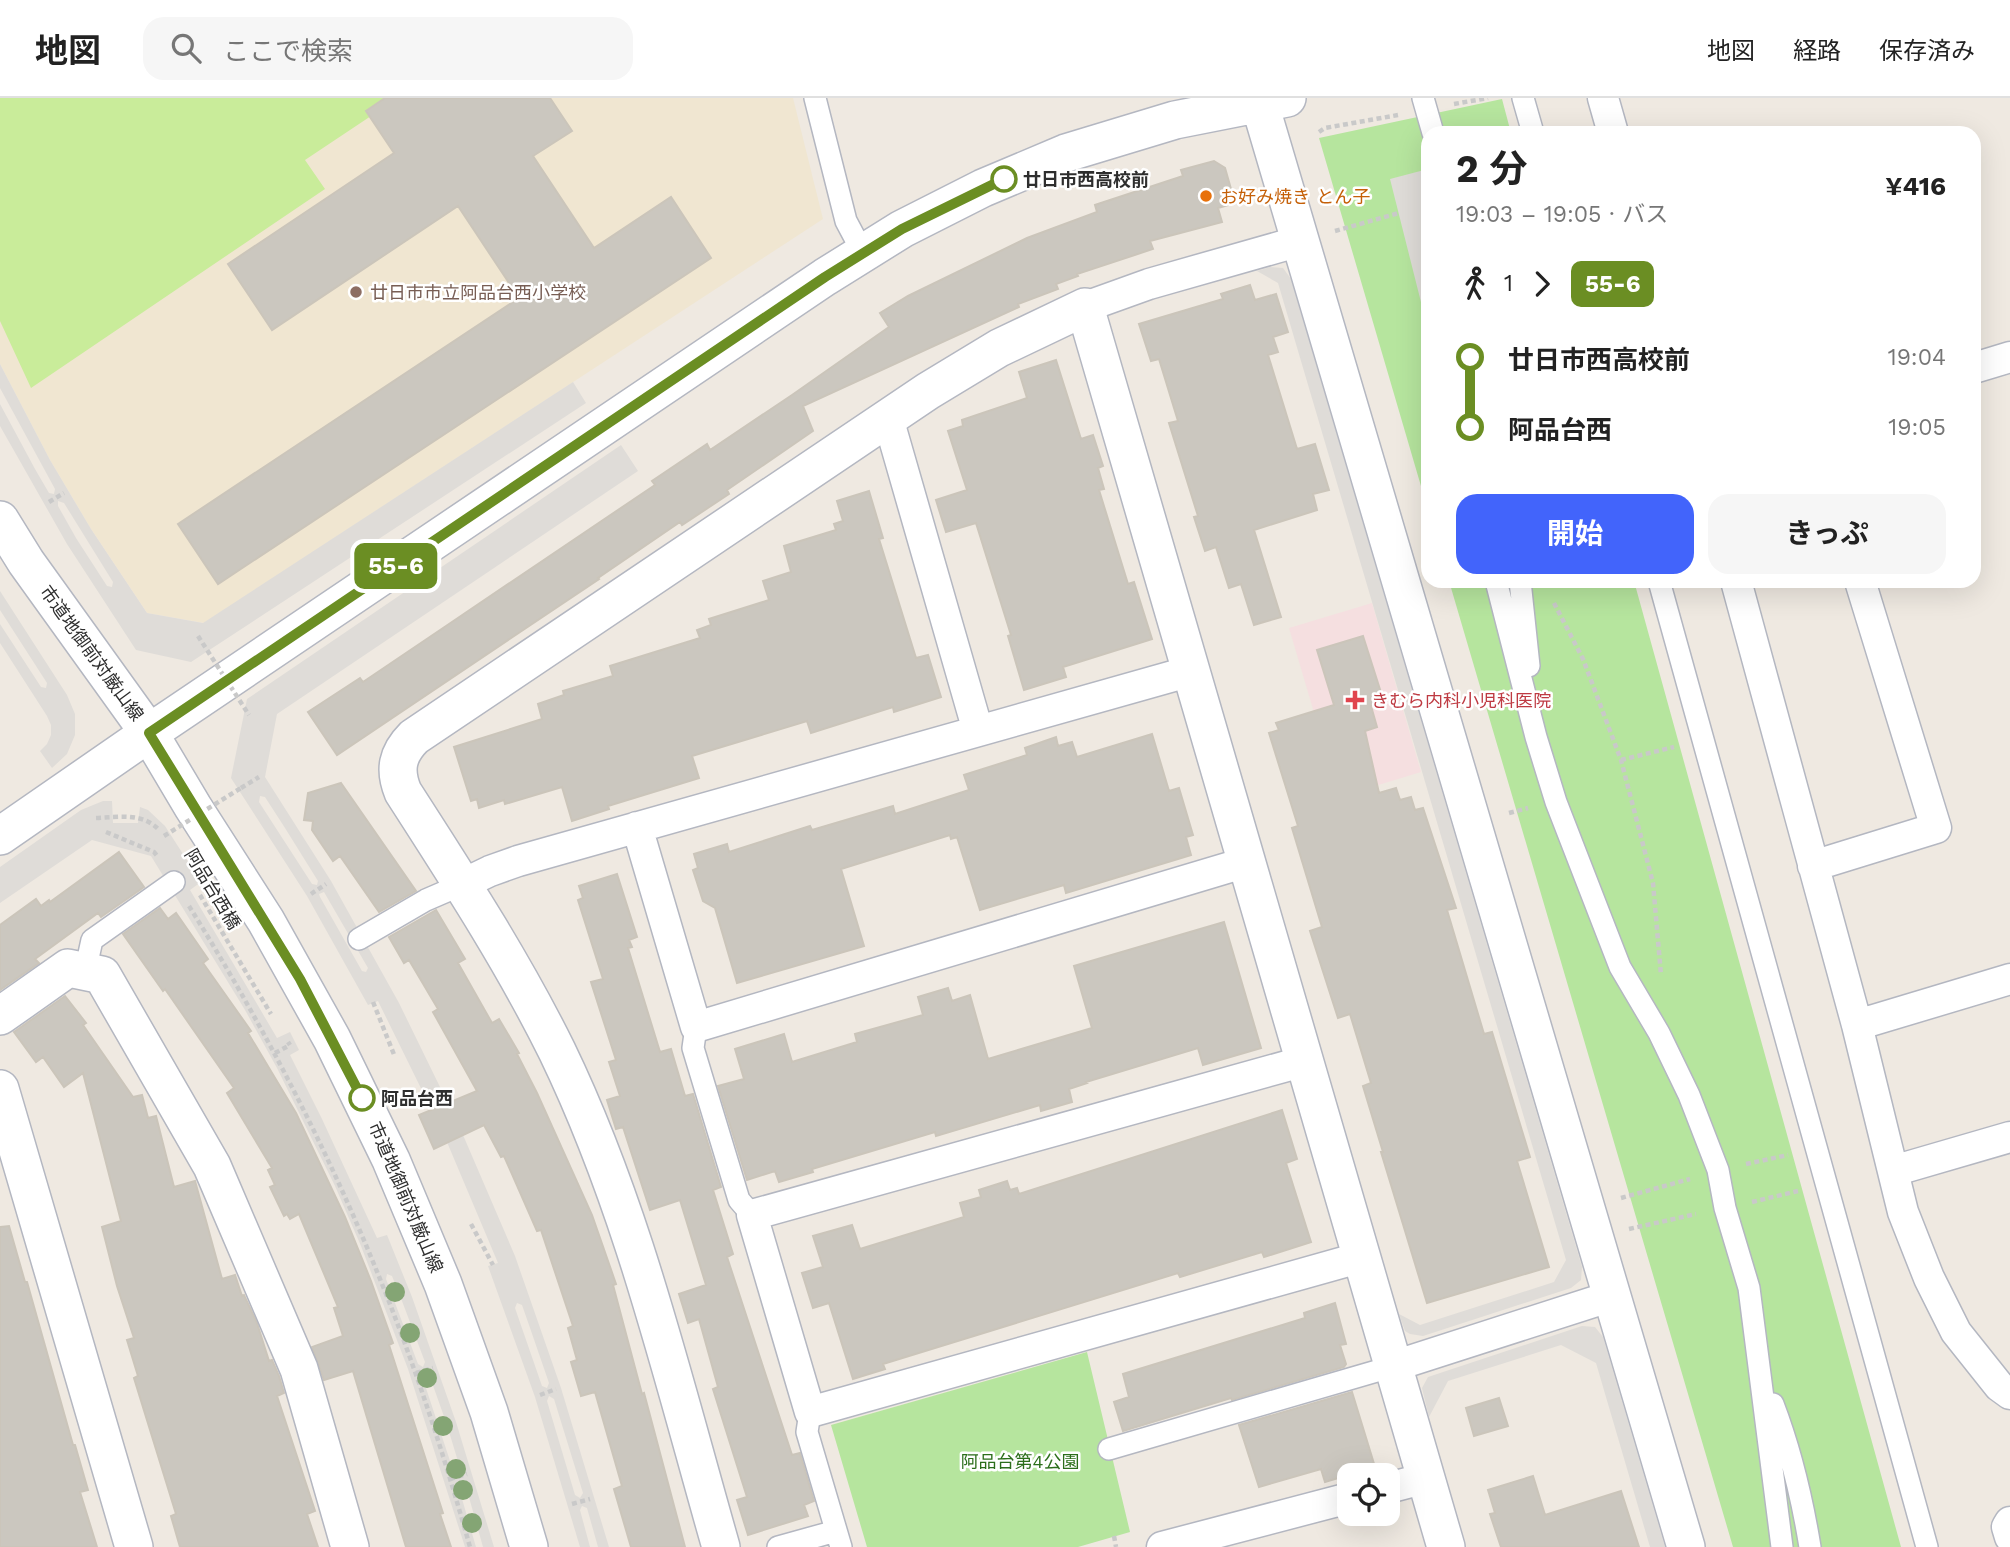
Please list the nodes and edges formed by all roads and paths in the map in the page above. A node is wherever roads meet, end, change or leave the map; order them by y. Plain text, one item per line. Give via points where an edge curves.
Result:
1 (815, 98) edge
2 (1423, 98) edge
3 (1523, 98) edge
4 (1603, 98) edge
5 (1268, 100) edge
6 (1431, 126) edge
7 (1531, 126) edge
8 (1611, 126) edge
9 (1399, 213) dead end
10 (1315, 237) junction
11 (863, 253) junction
12 (1085, 307) junction
13 (2010, 358) edge
14 (1981, 366) edge
15 (888, 418) junction
16 (64, 493) dead end
17 (49, 502) dead end
18 (0, 520) edge
19 (1498, 588) edge
20 (1521, 588) edge
21 (1661, 588) edge
22 (1738, 588) edge
23 (1862, 588) edge
24 (1548, 592) dead end
25 (198, 636) dead end
26 (1191, 671) junction
27 (249, 715) dead end
28 (978, 731) junction
29 (149, 733) junction
30 (1536, 737) junction
31 (1679, 746) dead end
32 (1621, 760) junction
33 (259, 777) dead end
34 (96, 818) dead end
35 (637, 827) junction
36 (106, 832) dead end
37 (0, 836) edge
38 (164, 836) junction
39 (171, 847) dead end
40 (1247, 862) junction
41 (1813, 866) junction
42 (174, 882) junction
43 (326, 884) dead end
44 (463, 884) junction
45 (200, 894) dead end
46 (311, 894) dead end
47 (359, 939) dead end
48 (85, 972) junction
49 (2010, 979) edge
50 (373, 1002) dead end
51 (0, 1016) edge
52 (277, 1023) dead end
53 (1857, 1026) junction
54 (696, 1027) junction
55 (1659, 1033) junction
56 (284, 1035) dead end
57 (275, 1054) junction
58 (395, 1057) dead end
59 (1305, 1061) junction
60 (0, 1088) edge
61 (2010, 1137) edge
62 (1893, 1171) junction
63 (752, 1215) junction
64 (471, 1224) dead end
65 (1362, 1257) junction
66 (494, 1265) dead end
67 (1612, 1296) junction
68 (1394, 1366) junction
69 (433, 1368) dead end
70 (416, 1373) junction
71 (1762, 1374) junction
72 (556, 1389) dead end
73 (2010, 1394) edge
74 (540, 1395) dead end
75 (810, 1412) junction
76 (1109, 1449) dead end
77 (467, 1474) dead end
78 (1426, 1478) junction
79 (450, 1479) junction
80 (1400, 1485) edge
81 (590, 1499) dead end
82 (1337, 1501) edge
83 (572, 1504) dead end
84 (2010, 1522) edge
85 (1114, 1536) dead end
86 (2010, 1537) edge
87 (838, 1539) edge
88 (134, 1547) edge
89 (350, 1547) edge
90 (470, 1547) edge
91 (529, 1547) edge
92 (722, 1547) edge
93 (778, 1547) edge
94 (1116, 1547) edge
95 (1162, 1547) edge
96 (1446, 1547) edge
97 (1686, 1547) edge
98 (1782, 1547) edge
99 (1810, 1547) edge
100 (1927, 1547) edge

1 - 11 street via 846,221
2 - 6 street
3 - 7 street
4 - 8 street
5 - 10 street
5 - 11 street via 1153,126 1066,153 983,188
9 - 10 path
10 - 12 street
10 - 67 street
11 - 29 street
12 - 15 street via 999,348
12 - 26 street
13 - 14 street
15 - 28 street
15 - 44 street via 403,748 397,763 402,792
16 - 17 path
18 - 29 street, 市道地御前対厳山線
19 - 30 street
20 - 30 street
21 - 100 street
22 - 41 street
23 - 41 street via 1936,828
24 - 32 path via 1583,659
25 - 27 path, bridge
26 - 28 street
26 - 40 street
28 - 35 street
29 - 37 street
29 - 91 street, 市道地御前対厳山線 via 300,979 363,1099 467,1348
30 - 55 street via 1556,802 1620,967
31 - 32 path
32 - 55 path via 1653,883 1661,975
33 - 38 path, 阿品台西橋, bridge
34 - 38 path via 139,817
35 - 44 street via 504,865
35 - 54 street
36 - 42 path via 154,852
38 - 39 path, 阿品台西橋
40 - 54 street
40 - 59 street
41 - 53 street
42 - 48 street via 92,940
42 - 57 path
43 - 46 path
44 - 47 street
44 - 92 street via 557,1051 606,1166 646,1285
45 - 52 path, 阿品台西橋
48 - 51 street via 68,968
48 - 89 street via 102,975 212,1166 299,1369
49 - 53 street
50 - 58 path
53 - 62 street
54 - 63 street via 697,1060 739,1200
55 - 71 street via 1718,1170 1749,1288
56 - 57 path via 289,1045
57 - 70 path via 339,1184
59 - 63 street
59 - 65 street
60 - 88 street
61 - 62 street
62 - 73 street via 1903,1212 1956,1332
63 - 75 street
64 - 66 path
65 - 68 street
65 - 75 street
67 - 68 street
67 - 97 street
68 - 76 street
68 - 78 street
69 - 70 path
70 - 79 path
71 - 98 street
71 - 99 street via 1788,1444
72 - 74 path
75 - 87 street via 807,1432
77 - 79 path
78 - 80 street
78 - 96 street
79 - 90 path
81 - 83 path
82 - 95 street
84 - 86 street
85 - 94 path
87 - 93 street

